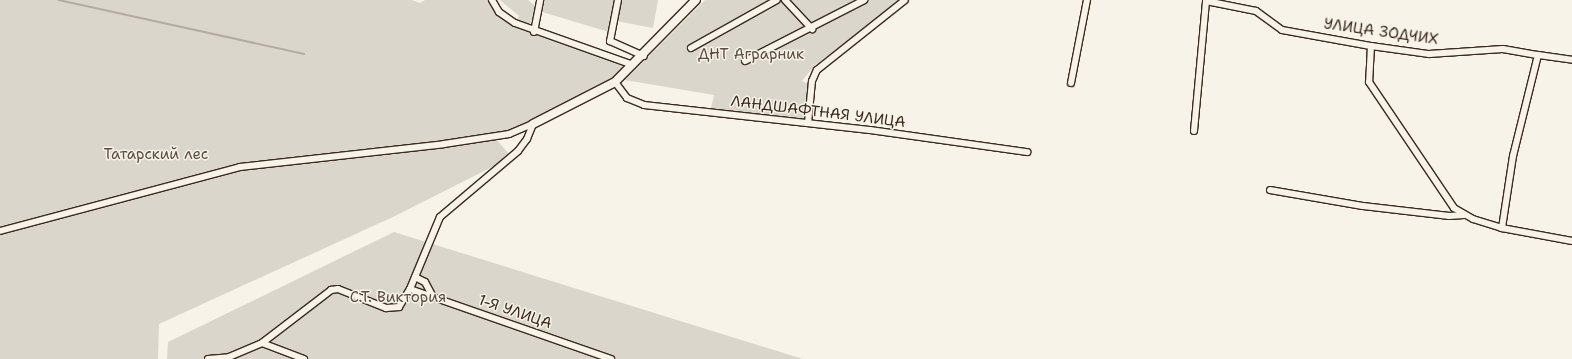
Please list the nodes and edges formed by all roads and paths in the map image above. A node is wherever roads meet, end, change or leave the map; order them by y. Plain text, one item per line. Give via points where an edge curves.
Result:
1 (492, 0) edge
2 (540, 0) edge
3 (618, 0) edge
4 (696, 0) edge
5 (777, 0) edge
6 (785, 0) edge
7 (864, 0) edge
8 (905, 0) edge
9 (1087, 0) edge
10 (812, 29) junction
11 (534, 32) junction
12 (1371, 46) junction
13 (691, 48) dead end
14 (1538, 55) junction
15 (644, 56) junction
16 (1572, 60) edge
17 (745, 61) dead end
18 (633, 65) junction
19 (615, 82) junction
20 (1071, 83) dead end
21 (808, 123) junction
22 (533, 124) junction
23 (1194, 131) dead end
24 (1028, 152) dead end
25 (1270, 190) dead end
26 (1464, 215) junction
27 (1502, 228) junction
28 (0, 231) edge
29 (1572, 241) edge
30 (415, 277) junction
31 (410, 289) junction
32 (433, 297) junction
33 (262, 343) junction
34 (208, 359) edge
35 (304, 359) edge
36 (611, 359) edge

1 - 11 street via 500,12
2 - 11 street
3 - 15 street via 610,41
4 - 15 street
5 - 13 street
6 - 10 street
7 - 10 street
8 - 21 street via 817,70 812,81
9 - 20 street
10 - 17 street
11 - 18 street
12 - 14 street, УЛИЦА ЗОДЧИХ via 1429,54 1503,49
12 - 23 street, УЛИЦА ЗОДЧИХ via 1282,30 1256,11 1206,0
12 - 26 street via 1369,82 1446,198
14 - 16 street, УЛИЦА ЗОДЧИХ
14 - 27 street via 1513,156
15 - 18 street
18 - 19 street
19 - 21 street, ЛАНДШАФТНАЯ УЛИЦА via 627,98 644,105
19 - 22 street
21 - 24 street, ЛАНДШАФТНАЯ УЛИЦА
22 - 28 street via 509,134 444,144 240,167
22 - 30 street via 527,139 518,151 440,217
25 - 26 street via 1363,206 1449,216
26 - 27 street
27 - 29 street
30 - 31 street
30 - 32 street via 425,282
31 - 32 street, 1-Я УЛИЦА
31 - 33 street via 399,307 394,309 338,289 331,290
32 - 36 street, 1-Я УЛИЦА
33 - 34 street via 229,357
33 - 35 street

